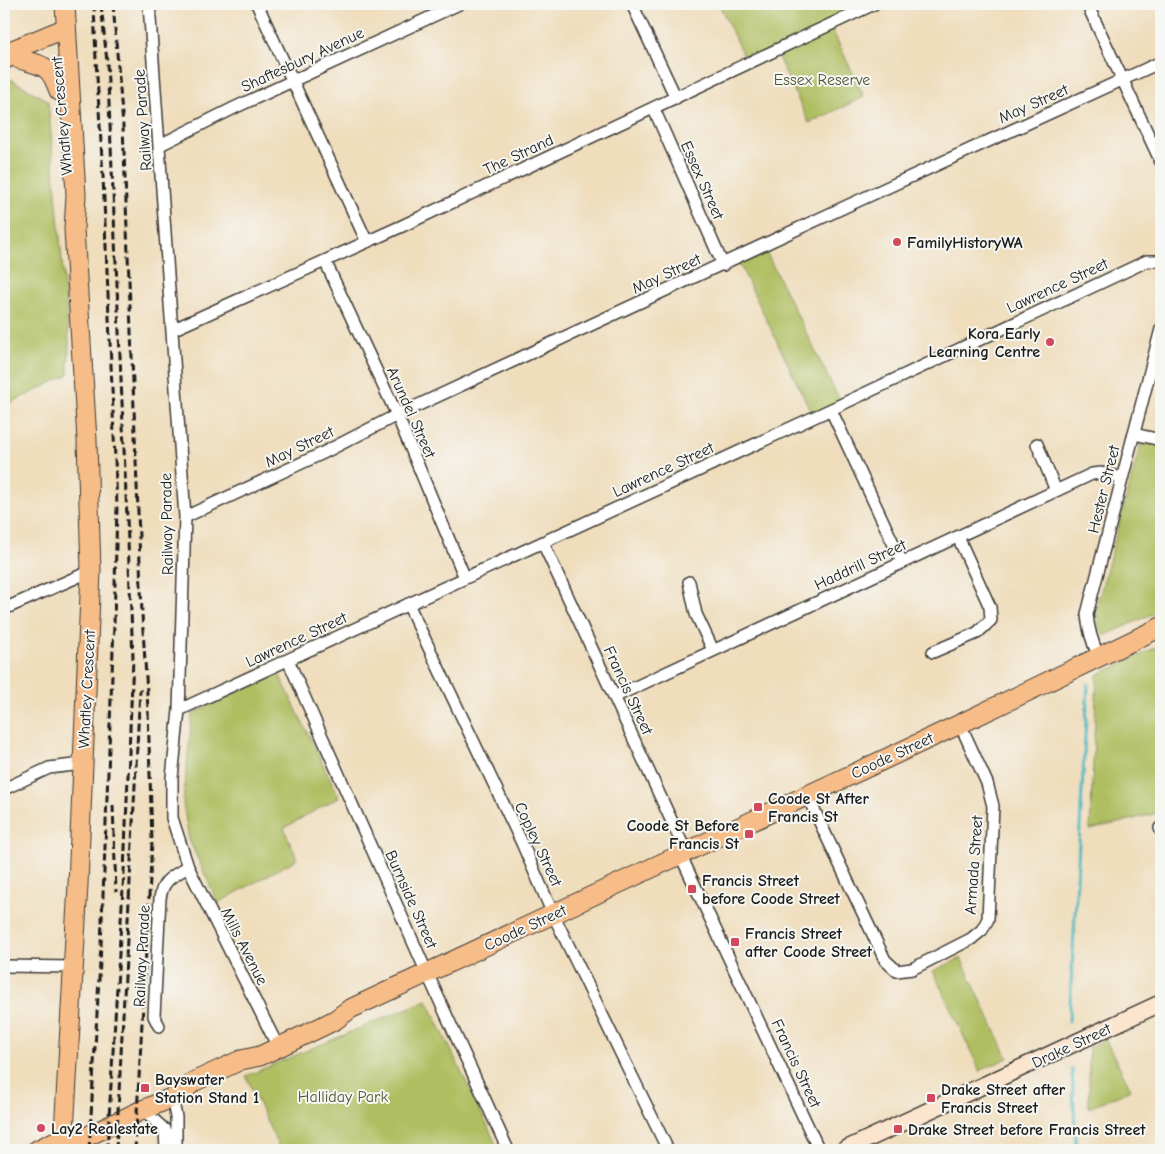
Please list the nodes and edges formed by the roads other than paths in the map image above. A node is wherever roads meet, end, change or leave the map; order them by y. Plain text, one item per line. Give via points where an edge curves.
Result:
1 (52, 4) edge
2 (64, 4) edge
3 (149, 4) edge
4 (257, 4) edge
5 (457, 4) edge
6 (632, 4) edge
7 (874, 4) edge
8 (1088, 4) edge
9 (61, 36) junction
10 (10, 59) edge
11 (1161, 62) edge
12 (1122, 80) junction
13 (293, 81) junction
14 (60, 91) junction
15 (676, 98) junction
16 (654, 109) junction
17 (160, 144) junction
18 (1161, 162) edge
19 (74, 228) junction
20 (367, 242) junction
21 (325, 261) junction
22 (1161, 261) edge
23 (723, 264) junction
24 (1161, 329) edge
25 (172, 330) junction
26 (831, 410) junction
27 (397, 415) junction
28 (1134, 434) junction
29 (1161, 440) edge
30 (1038, 444) dead end
31 (1122, 478) junction
32 (1056, 491) junction
33 (185, 517) junction
34 (958, 536) junction
35 (543, 543) junction
36 (902, 562) junction
37 (91, 571) junction
38 (465, 578) junction
39 (689, 582) dead end
40 (408, 604) junction
41 (4, 609) edge
42 (1161, 627) edge
43 (713, 650) junction
44 (933, 652) dead end
45 (1100, 657) junction
46 (288, 660) junction
47 (614, 696) junction
48 (179, 710) junction
49 (960, 724) junction
50 (82, 764) junction
51 (4, 789) edge
52 (807, 795) junction
53 (683, 853) junction
54 (188, 867) junction
55 (553, 914) junction
56 (4, 966) edge
57 (74, 967) junction
58 (427, 973) junction
59 (1161, 1003) edge
60 (350, 1009) junction
61 (159, 1026) dead end
62 (274, 1039) junction
63 (241, 1060) junction
64 (193, 1082) junction
65 (172, 1098) junction
66 (143, 1110) junction
67 (62, 1147) edge
68 (38, 1150) edge
69 (166, 1150) edge
70 (176, 1150) edge
71 (508, 1150) edge
72 (668, 1150) edge
73 (819, 1150) edge
74 (844, 1150) edge

1 - 9 main road, Whatley Crescent
2 - 9 main road, Whatley Crescent
3 - 17 street, Railway Parade
4 - 13 street
5 - 13 street, Shaftesbury Avenue
6 - 15 street
7 - 15 street, The Strand
8 - 12 street
9 - 10 main road via 15,49
9 - 14 main road, Whatley Crescent
9 - 19 main road, Whatley Crescent via 76,195
10 - 14 main road via 47,68
11 - 12 street, May Street
12 - 18 street
12 - 23 street, May Street
13 - 17 street, Shaftesbury Avenue
13 - 20 street
14 - 19 main road, Whatley Crescent via 68,204
15 - 16 street, The Strand
16 - 20 street, The Strand
16 - 23 street, Essex Street
17 - 25 street, Railway Parade
19 - 37 main road, Whatley Crescent
20 - 21 street, The Strand
21 - 25 street, The Strand
21 - 27 street, Arundel Street
22 - 26 street, Lawrence Street via 1147,261
23 - 27 street, May Street
24 - 28 street, Hester Street
25 - 33 street, Railway Parade
26 - 35 street, Lawrence Street
26 - 36 street
27 - 33 street, May Street via 322,454
27 - 38 street, Arundel Street
28 - 29 street
28 - 31 street, Hester Street
30 - 32 street
31 - 32 street, Haddrill Street via 1097,473
31 - 45 street, Hester Street via 1088,614 1092,641
32 - 34 street, Haddrill Street
33 - 48 street, Railway Parade
34 - 36 street, Haddrill Street
34 - 44 street via 990,607 991,620 977,633
35 - 38 street, Lawrence Street
35 - 47 street, Francis Street
36 - 43 street, Haddrill Street
37 - 41 street
37 - 50 main road, Whatley Crescent
38 - 40 street, Lawrence Street
39 - 43 street via 696,614
40 - 46 street, Lawrence Street
40 - 55 street, Copley Street
42 - 45 main road, Coode Street
43 - 47 street, Haddrill Street
45 - 49 main road, Coode Street
46 - 48 street, Lawrence Street
46 - 58 street, Burnside Street
47 - 53 street, Francis Street
48 - 54 street, Railway Parade via 172,778 172,818
49 - 52 main road, Coode Street
49 - 52 street, Armada Street via 992,800 988,919 982,930 971,939 912,969 897,972 885,960
50 - 51 street via 49,768
50 - 57 main road, Whatley Crescent
52 - 53 main road, Coode Street
53 - 55 main road, Coode Street
53 - 73 street, Francis Street
54 - 61 street, Railway Parade via 162,887 154,1016
54 - 62 street, Mills Avenue
55 - 58 main road, Coode Street
55 - 72 street, Copley Street
56 - 57 street
57 - 67 main road, Whatley Crescent
58 - 60 main road, Coode Street
58 - 71 street, Burnside Street
59 - 74 street, Drake Street
60 - 62 main road, Coode Street via 332,1013
60 - 63 main road, Coode Street via 335,1020 260,1056
62 - 63 main road, Coode Street via 256,1047
63 - 64 main road, Coode Street
64 - 65 main road, Coode Street
64 - 67 main road, Coode Street via 182,1082
65 - 66 main road, Coode Street
65 - 70 street via 176,1117
66 - 67 main road, Coode Street
66 - 69 street via 165,1130
67 - 68 main road, Coode Street

